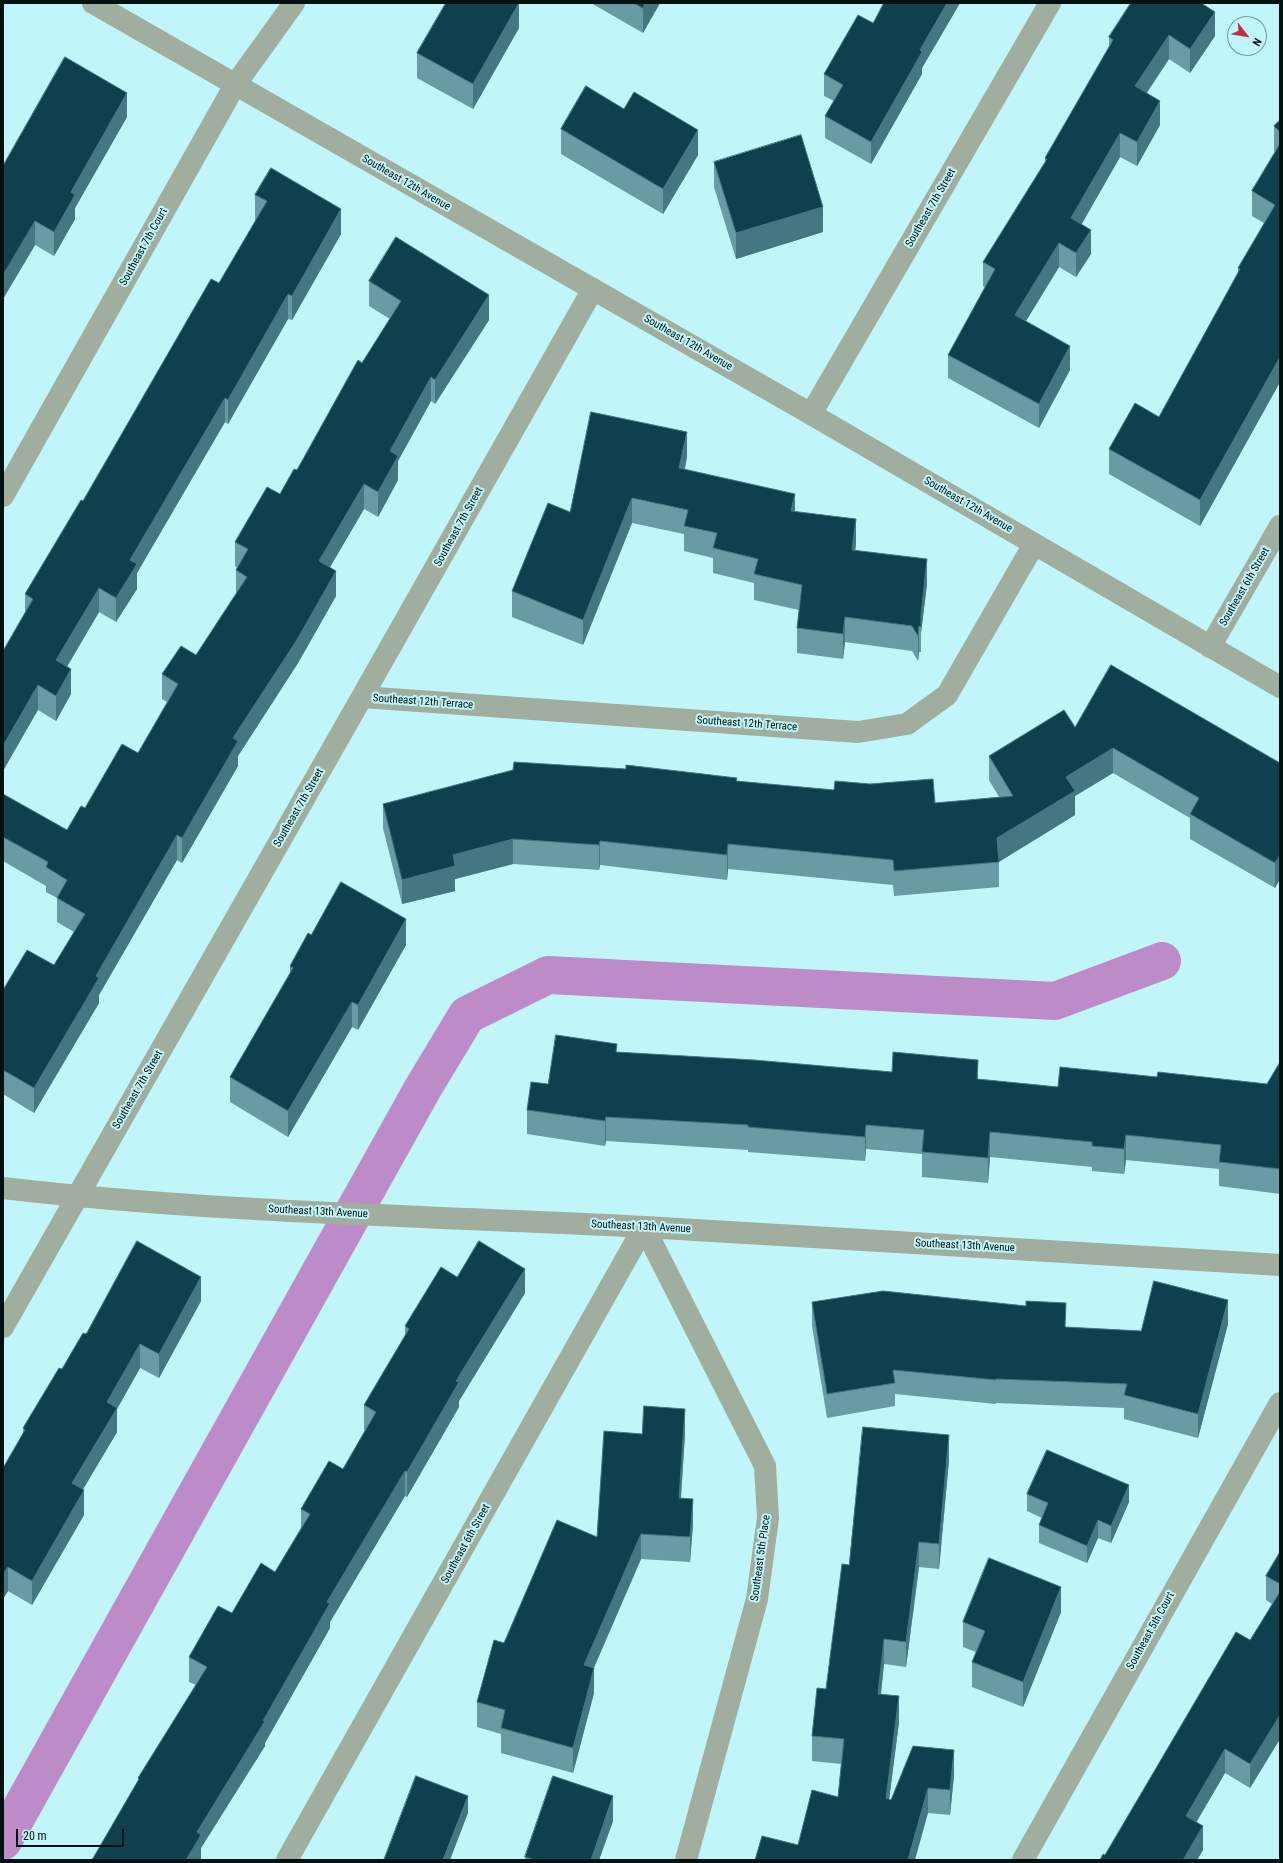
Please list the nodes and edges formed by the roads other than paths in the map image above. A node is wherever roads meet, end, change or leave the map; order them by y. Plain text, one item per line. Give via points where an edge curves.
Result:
1 (93, 3) edge
2 (294, 3) edge
3 (1050, 3) edge
4 (235, 85) junction
5 (593, 289) junction
6 (811, 414) junction
7 (3, 496) edge
8 (1280, 526) edge
9 (1034, 544) junction
10 (1210, 648) junction
11 (1280, 687) edge
12 (362, 697) junction
13 (3, 1188) edge
14 (77, 1197) junction
15 (644, 1227) junction
16 (1280, 1264) edge
17 (3, 1327) edge
18 (1280, 1403) edge
19 (287, 1860) edge
20 (686, 1860) edge
21 (1023, 1860) edge

1 - 4 street, Southeast 12th Avenue
2 - 4 street, Southeast 7th Court
3 - 6 street, Southeast 7th Street
4 - 5 street, Southeast 12th Avenue
4 - 7 street, Southeast 7th Court
5 - 6 street, Southeast 12th Avenue
5 - 12 street, Southeast 7th Street
6 - 9 street, Southeast 12th Avenue
8 - 10 street, Southeast 6th Street
9 - 10 street, Southeast 12th Avenue
9 - 12 street, Southeast 12th Terrace via 947,695 908,724 858,732
10 - 11 street, Southeast 12th Avenue
12 - 14 street, Southeast 7th Street
13 - 14 street, Southeast 13th Avenue
14 - 15 street, Southeast 13th Avenue via 314,1213
14 - 17 street, Southeast 7th Street
15 - 16 street, Southeast 13th Avenue
15 - 19 street, Southeast 6th Street
15 - 20 street, Southeast 5th Place via 765,1466 768,1518 757,1599
18 - 21 street, Southeast 5th Court

